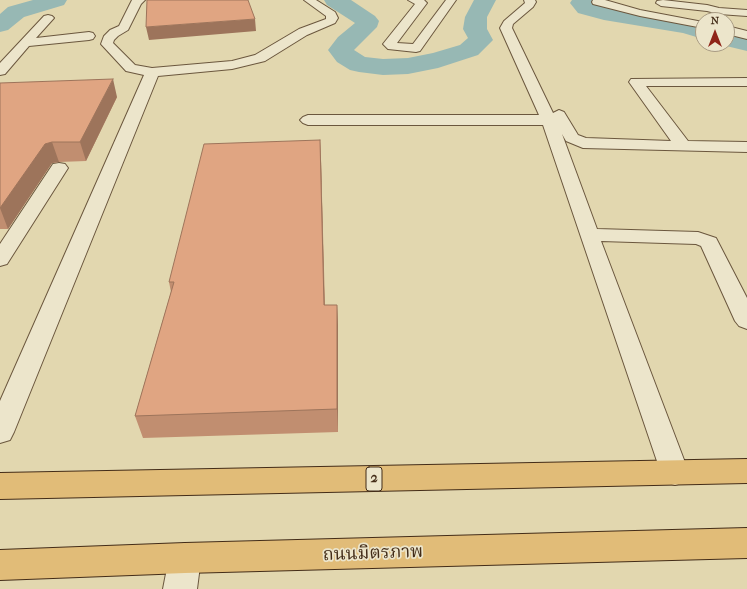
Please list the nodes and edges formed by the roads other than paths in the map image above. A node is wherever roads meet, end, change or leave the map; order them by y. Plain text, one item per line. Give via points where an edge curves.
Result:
1 (140, 0) edge
2 (309, 0) edge
3 (451, 0) edge
4 (529, 0) edge
5 (600, 0) edge
6 (650, 0) edge
7 (420, 1) edge
8 (747, 13) edge
9 (48, 18) dead end
10 (695, 23) edge
11 (735, 32) edge
12 (747, 35) edge
13 (89, 36) dead end
14 (25, 43) junction
15 (0, 71) edge
16 (152, 72) junction
17 (747, 82) edge
18 (554, 117) junction
19 (308, 120) dead end
20 (683, 146) junction
21 (747, 147) edge
22 (59, 168) dead end
23 (589, 236) junction
24 (0, 260) edge
25 (747, 320) edge
26 (0, 432) edge
27 (747, 471) edge
28 (675, 473) junction
29 (0, 486) edge
30 (747, 543) edge
31 (185, 558) junction
32 (0, 565) edge
33 (180, 589) edge

1 - 16 street via 136,2 124,28 114,33 108,39 108,44 131,68
2 - 16 street via 331,14 331,21 303,32 260,58 232,65
3 - 7 street via 416,48 389,44
4 - 18 street via 529,5 508,23 506,28
5 - 10 street via 597,2
6 - 8 street via 669,5
9 - 14 street
11 - 12 street
13 - 14 street
14 - 15 street
16 - 26 street
17 - 20 street via 636,82
18 - 19 street
18 - 20 street via 572,138 583,143
18 - 23 street
20 - 21 street
22 - 24 street
23 - 25 street via 698,238 708,242
23 - 28 street
27 - 28 highway, 2
28 - 29 highway, 2
30 - 31 highway, ถนนมิตรภาพ
31 - 32 highway, ถนนมิตรภาพ
31 - 33 street

